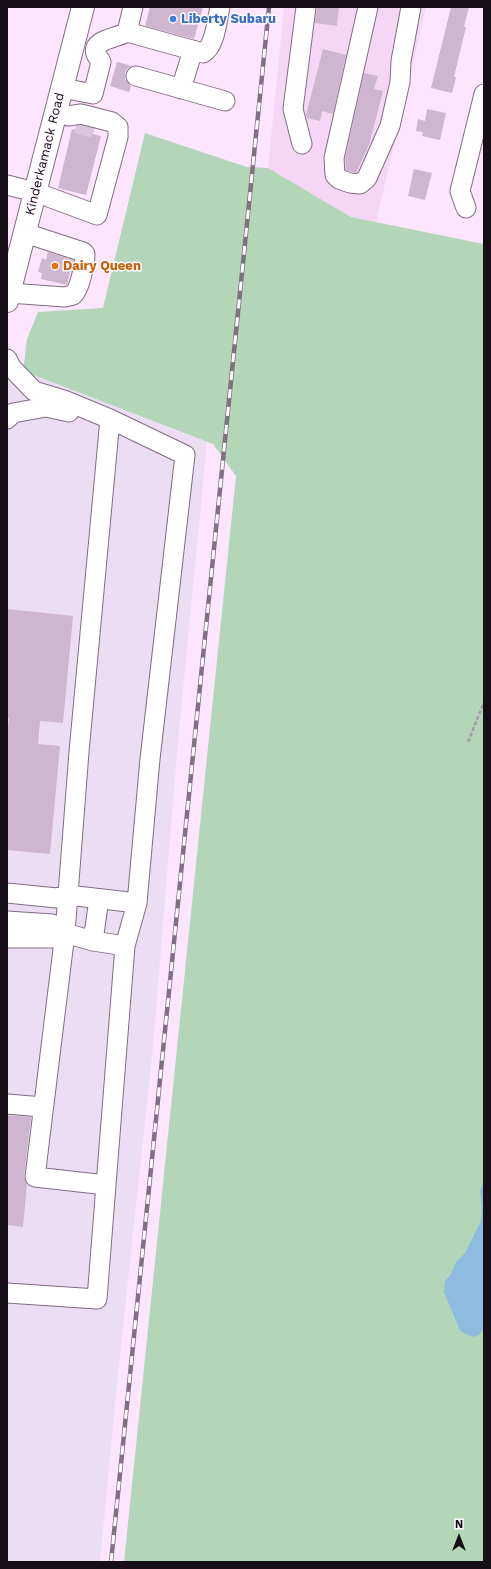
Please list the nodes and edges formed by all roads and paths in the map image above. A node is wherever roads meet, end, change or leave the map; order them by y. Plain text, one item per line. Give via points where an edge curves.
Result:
1 (83, 7) edge
2 (133, 7) edge
3 (220, 7) edge
4 (306, 7) edge
5 (368, 7) edge
6 (411, 7) edge
7 (128, 32) junction
8 (198, 51) junction
9 (136, 76) dead end
10 (62, 88) junction
11 (181, 89) junction
12 (484, 94) edge
13 (225, 101) dead end
14 (73, 120) junction
15 (118, 137) junction
16 (302, 144) dead end
17 (7, 185) edge
18 (36, 192) junction
19 (466, 208) dead end
20 (25, 233) junction
21 (8, 297) edge
22 (7, 359) edge
23 (7, 419) edge
24 (110, 419) junction
25 (484, 702) edge
26 (468, 742) dead end
27 (7, 883) edge
28 (7, 893) edge
29 (68, 895) junction
30 (99, 899) junction
31 (137, 903) junction
32 (7, 921) edge
33 (65, 933) junction
34 (7, 938) edge
35 (93, 941) junction
36 (125, 946) junction
37 (7, 1104) edge
38 (43, 1107) junction
39 (106, 1185) junction
40 (7, 1293) edge

1 - 10 main road, Kinderkamack Road
2 - 7 street
3 - 8 street via 210,47
4 - 16 street via 293,109
5 - 6 street via 334,158 335,175 350,183 360,184 367,178 390,126 400,82 401,61
7 - 8 street
7 - 10 street via 102,41 98,45 96,54 101,62 93,94
8 - 11 street
9 - 11 street
10 - 14 main road, Kinderkamack Road
11 - 13 street
12 - 19 street via 460,191
14 - 15 street
14 - 15 street via 71,117 82,114 112,122 118,127
14 - 18 main road, Kinderkamack Road
15 - 18 street via 97,215
17 - 18 street
18 - 20 main road, Kinderkamack Road
20 - 21 main road, Kinderkamack Road
20 - 21 street via 85,254 78,288 73,295 65,297
22 - 24 street via 11,367 34,391
23 - 24 street via 13,413 46,407
24 - 29 street
24 - 31 street via 185,455 150,759
25 - 26 path
27 - 29 street via 59,888
28 - 29 street via 57,898
29 - 30 street
29 - 33 street
30 - 31 street
30 - 35 street
31 - 36 street
32 - 33 street via 52,924
33 - 34 street via 51,938
33 - 35 street
33 - 38 street
35 - 36 street
36 - 39 street
37 - 38 street
38 - 39 street via 34,1176
39 - 40 street via 97,1299

